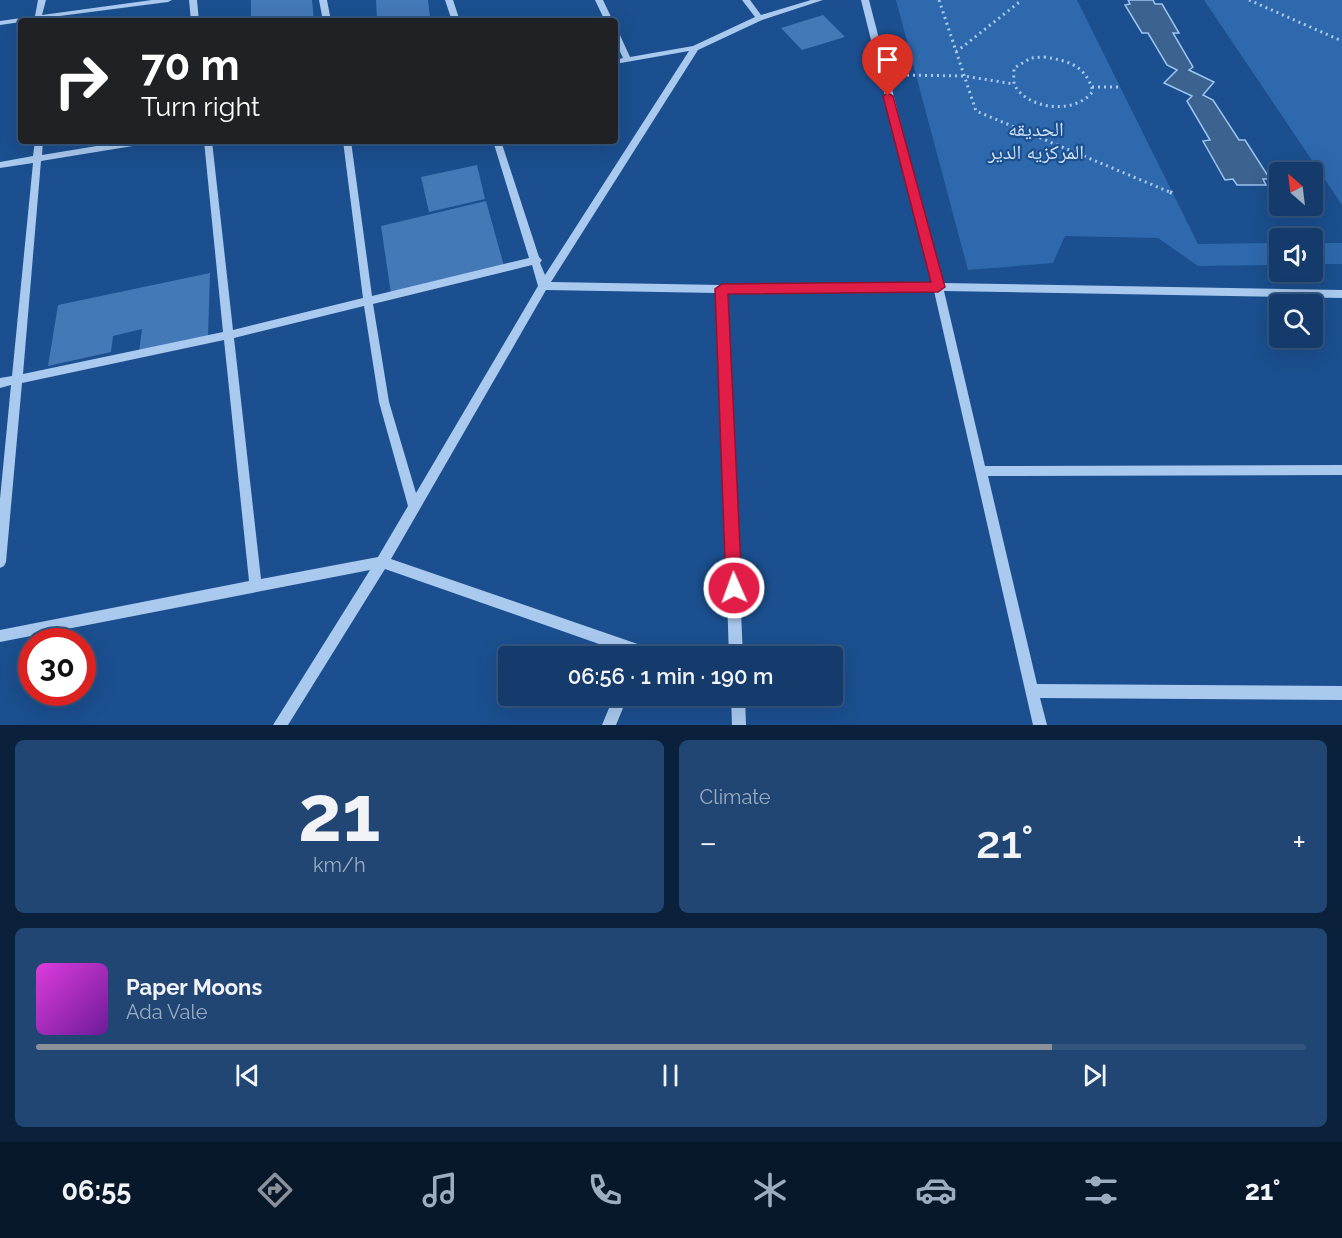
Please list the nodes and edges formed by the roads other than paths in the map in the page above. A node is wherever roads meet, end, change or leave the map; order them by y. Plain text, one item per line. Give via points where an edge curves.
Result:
1 (42, 0) edge
2 (168, 0) edge
3 (193, 0) edge
4 (323, 0) edge
5 (449, 0) edge
6 (599, 0) edge
7 (746, 0) edge
8 (819, 0) edge
9 (865, 0) edge
10 (153, 1) edge
11 (38, 17) junction
12 (32, 18) edge
13 (50, 18) edge
14 (195, 18) edge
15 (326, 18) edge
16 (455, 18) edge
17 (608, 18) edge
18 (759, 18) junction
19 (18, 20) edge
20 (0, 23) edge
21 (618, 39) edge
22 (695, 48) junction
23 (628, 60) junction
24 (618, 62) edge
25 (39, 144) edge
26 (128, 144) edge
27 (208, 144) edge
28 (347, 144) edge
29 (498, 144) edge
30 (37, 159) junction
31 (0, 165) edge
32 (537, 260) junction
33 (543, 286) junction
34 (938, 287) junction
35 (722, 289) junction
36 (1342, 294) edge
37 (368, 302) junction
38 (229, 335) junction
39 (16, 379) junction
40 (0, 383) edge
41 (1342, 470) edge
42 (981, 471) junction
43 (414, 507) junction
44 (0, 562) edge
45 (382, 562) junction
46 (256, 586) junction
47 (0, 636) edge
48 (614, 646) edge
49 (736, 646) edge
50 (1032, 691) junction
51 (1342, 693) edge
52 (617, 706) edge
53 (738, 706) edge
54 (280, 725) edge
55 (609, 725) edge
56 (739, 725) edge
57 (1040, 725) edge

1 - 11 street
2 - 10 street
3 - 14 street
4 - 15 street
5 - 16 street
6 - 17 street
7 - 18 street
8 - 18 street
9 - 34 street
10 - 13 street
11 - 12 street
11 - 13 street
18 - 22 street
19 - 20 street
21 - 23 street
22 - 23 street
22 - 33 street
23 - 24 street
25 - 30 street
26 - 30 street
27 - 38 street
28 - 37 street
29 - 32 street
30 - 31 street
30 - 39 street
32 - 33 street
32 - 37 street
33 - 35 street
33 - 43 street
34 - 35 street
34 - 36 street
34 - 42 street
35 - 49 street
37 - 38 street
37 - 43 street via 384,402
38 - 39 street
38 - 46 street
39 - 40 street
39 - 44 street
41 - 42 street
42 - 50 street
43 - 45 street
45 - 46 street
45 - 48 street
45 - 54 street
46 - 47 street
50 - 51 street
50 - 57 street
52 - 55 street
53 - 56 street

